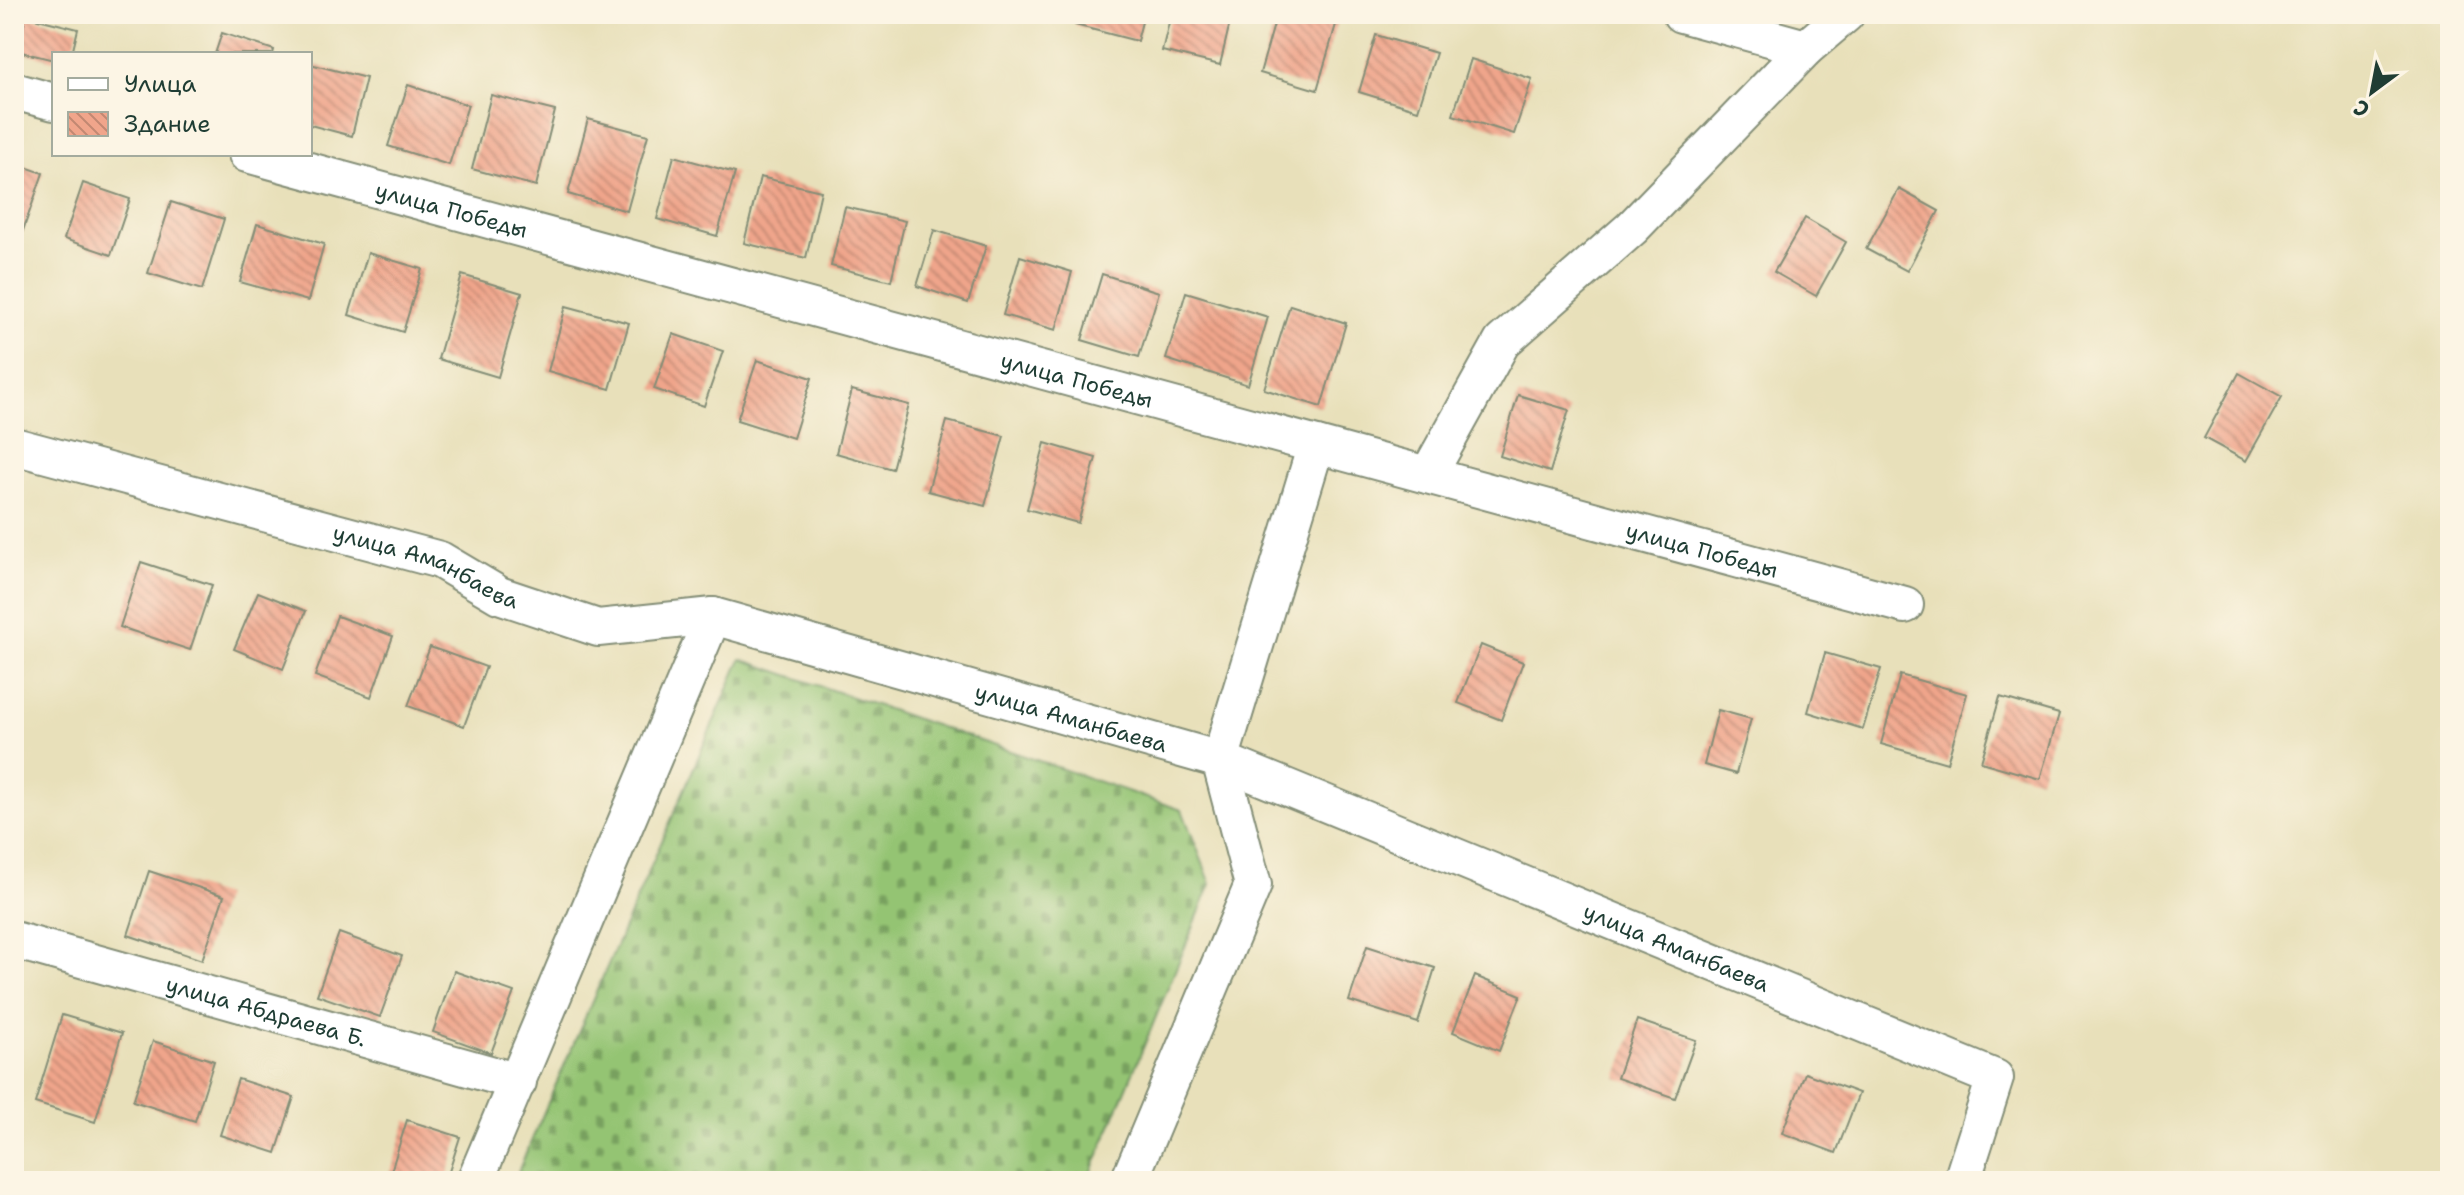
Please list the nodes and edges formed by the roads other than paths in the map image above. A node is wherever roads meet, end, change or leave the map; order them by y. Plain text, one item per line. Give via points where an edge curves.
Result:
1 (1681, 14) edge
2 (1846, 14) edge
3 (1806, 48) junction
4 (14, 91) edge
5 (52, 101) edge
6 (254, 156) edge
7 (1316, 445) junction
8 (14, 446) edge
9 (1428, 475) junction
10 (1905, 605) dead end
11 (713, 616) junction
12 (1220, 760) junction
13 (14, 940) edge
14 (518, 1082) junction
15 (475, 1181) edge
16 (1129, 1181) edge
17 (1962, 1181) edge

1 - 3 street
2 - 3 street
3 - 9 street via 1632,228 1502,342
4 - 5 street
6 - 7 street, улица Победы
7 - 9 street, улица Победы
7 - 12 street
8 - 11 street, улица Аманбаева via 440,560 499,595 598,628
9 - 10 street, улица Победы
11 - 12 street, улица Аманбаева
11 - 14 street
12 - 16 street via 1253,885
12 - 17 street, улица Аманбаева via 1995,1078
13 - 14 street, улица Абдраева Б.
14 - 15 street

